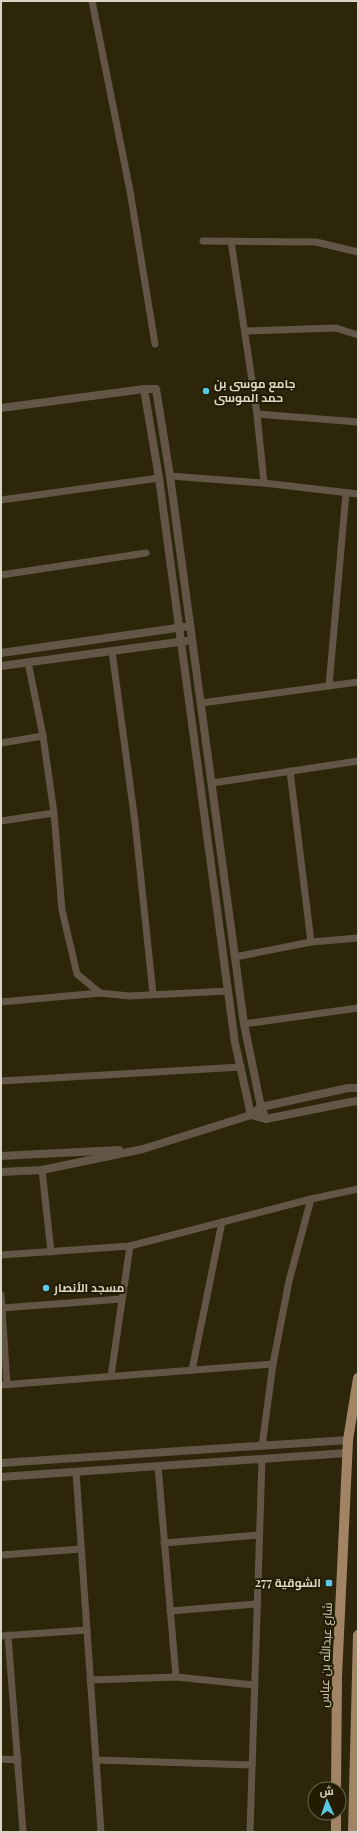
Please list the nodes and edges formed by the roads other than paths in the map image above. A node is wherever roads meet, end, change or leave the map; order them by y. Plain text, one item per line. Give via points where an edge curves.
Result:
1 (92, 1) edge
2 (203, 241) dead end
3 (231, 241) junction
4 (358, 252) edge
5 (245, 331) junction
6 (358, 335) edge
7 (155, 344) dead end
8 (144, 389) junction
9 (1, 408) edge
10 (257, 414) junction
11 (358, 422) edge
12 (170, 476) junction
13 (159, 478) junction
14 (264, 484) junction
15 (346, 493) junction
16 (358, 494) edge
17 (1, 500) edge
18 (146, 553) dead end
19 (1, 575) edge
20 (191, 626) junction
21 (180, 628) junction
22 (192, 640) junction
23 (181, 642) junction
24 (112, 651) junction
25 (1, 653) edge
26 (28, 662) junction
27 (1, 666) edge
28 (358, 682) edge
29 (329, 686) junction
30 (201, 703) junction
31 (43, 736) junction
32 (1, 742) edge
33 (358, 761) edge
34 (290, 771) junction
35 (212, 783) junction
36 (54, 813) junction
37 (1, 820) edge
38 (358, 938) edge
39 (311, 942) junction
40 (235, 957) junction
41 (228, 991) junction
42 (100, 993) junction
43 (153, 994) junction
44 (1, 1002) edge
45 (358, 1008) edge
46 (244, 1024) junction
47 (241, 1067) junction
48 (1, 1081) edge
49 (358, 1088) edge
50 (358, 1102) edge
51 (261, 1107) junction
52 (251, 1115) junction
53 (266, 1119) junction
54 (143, 1149) junction
55 (1, 1156) edge
56 (42, 1170) junction
57 (1, 1172) edge
58 (358, 1189) edge
59 (312, 1199) junction
60 (222, 1222) junction
61 (130, 1246) junction
62 (51, 1252) junction
63 (1, 1255) edge
64 (1, 1294) edge
65 (122, 1299) junction
66 (2, 1308) edge
67 (273, 1364) junction
68 (192, 1370) junction
69 (110, 1376) junction
70 (358, 1378) edge
71 (4, 1385) edge
72 (348, 1440) junction
73 (262, 1446) junction
74 (347, 1453) junction
75 (262, 1458) junction
76 (1, 1463) edge
77 (158, 1466) junction
78 (76, 1472) junction
79 (1, 1477) edge
80 (259, 1535) junction
81 (164, 1543) junction
82 (81, 1549) junction
83 (1, 1555) edge
84 (257, 1604) junction
85 (170, 1610) junction
86 (87, 1630) junction
87 (4, 1635) edge
88 (358, 1636) edge
89 (176, 1677) junction
90 (90, 1680) junction
91 (254, 1685) junction
92 (1, 1759) edge
93 (18, 1760) junction
94 (96, 1760) junction
95 (252, 1765) junction
96 (336, 1781) edge
97 (336, 1821) edge
98 (23, 1832) edge
99 (101, 1832) edge
100 (250, 1832) edge
101 (336, 1832) edge
102 (353, 1832) edge

1 - 7 street via 130,191
2 - 3 street
3 - 4 street via 316,242
3 - 5 street
5 - 6 street via 336,328
5 - 10 street
8 - 9 street
8 - 12 street via 156,388
8 - 13 street
10 - 11 street
10 - 14 street
12 - 14 street
12 - 20 street
13 - 17 street
13 - 21 street
14 - 15 street
15 - 16 street
15 - 29 street
18 - 19 street
20 - 21 street
20 - 22 street
21 - 23 street
21 - 25 street
22 - 23 street
22 - 30 street
23 - 24 street
23 - 41 street
24 - 26 street
24 - 43 street
26 - 27 street
26 - 31 street
28 - 29 street
29 - 30 street
30 - 35 street
31 - 32 street
31 - 36 street
33 - 34 street
34 - 35 street
34 - 39 street
35 - 40 street
36 - 37 street
36 - 42 street via 62,910 77,974
38 - 39 street
39 - 40 street
40 - 46 street
41 - 43 street
41 - 47 street
42 - 43 street via 128,996
42 - 44 street
45 - 46 street
46 - 51 street
47 - 48 street
47 - 52 street
49 - 51 street
50 - 53 street
51 - 52 street
51 - 53 street
52 - 53 street
52 - 54 street
54 - 55 street
54 - 56 street
56 - 57 street
56 - 62 street
58 - 59 street
59 - 60 street
59 - 67 street via 289,1281
60 - 61 street
60 - 68 street
61 - 62 street
61 - 65 street
62 - 63 street
64 - 66 street
65 - 66 street
65 - 69 street
66 - 71 street
67 - 68 street
67 - 73 street
68 - 69 street
69 - 71 street
70 - 72 main road, شارع عبدالله بن عباس
72 - 73 street
72 - 74 main road, شارع عبدالله بن عباس
73 - 76 street
74 - 75 street
74 - 96 main road, شارع عبدالله بن عباس via 337,1677
75 - 77 street
75 - 80 street
77 - 78 street
77 - 81 street
78 - 79 street
78 - 82 street
80 - 81 street
80 - 84 street
81 - 85 street
82 - 83 street
82 - 86 street
84 - 85 street
84 - 91 street
85 - 89 street
86 - 87 street
86 - 90 street
87 - 93 street
88 - 102 main road
89 - 90 street
89 - 91 street
90 - 94 street
91 - 95 street
92 - 93 street
93 - 98 street
94 - 95 street
94 - 99 street
95 - 100 street
97 - 101 main road

